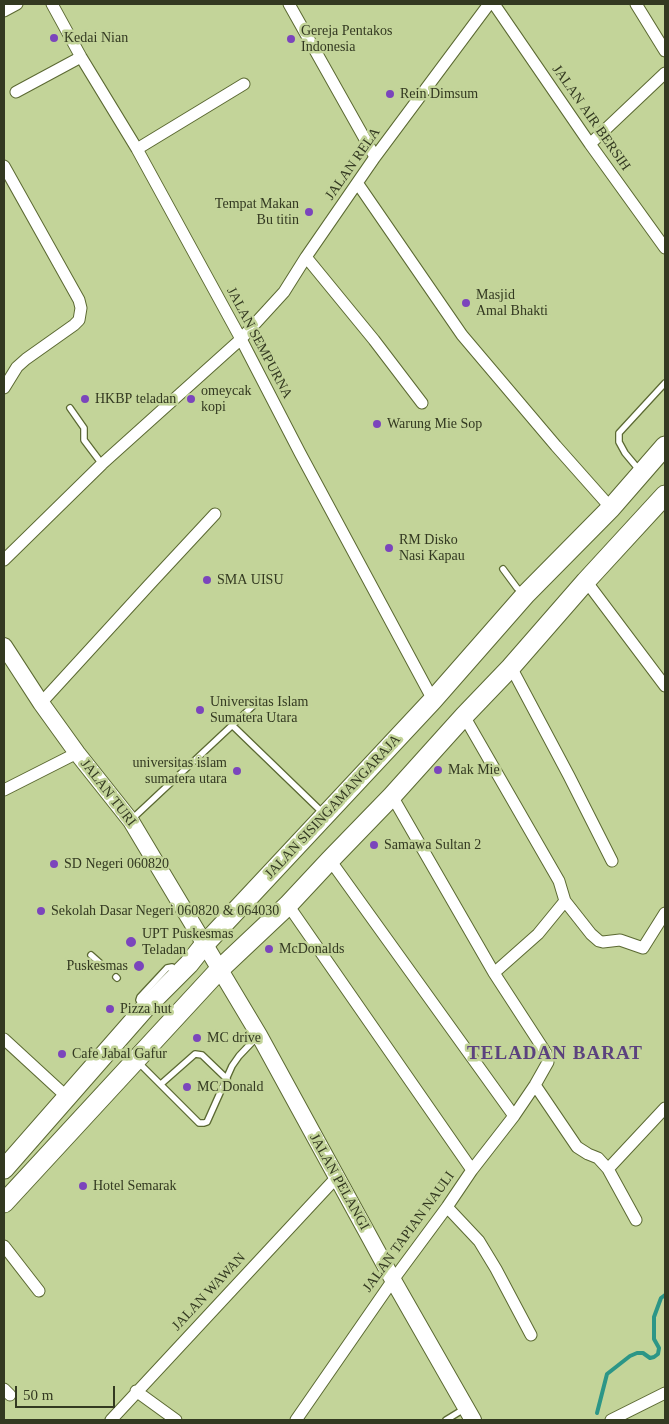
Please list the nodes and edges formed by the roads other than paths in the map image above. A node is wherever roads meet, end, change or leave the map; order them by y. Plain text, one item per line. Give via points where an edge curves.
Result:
1 (17, 4) edge
2 (52, 4) edge
3 (289, 4) edge
4 (489, 4) edge
5 (494, 4) edge
6 (636, 4) edge
7 (4, 11) edge
8 (665, 51) edge
9 (81, 57) junction
10 (665, 73) edge
11 (244, 84) dead end
12 (16, 92) dead end
13 (590, 144) junction
14 (136, 149) junction
15 (375, 157) junction
16 (4, 166) edge
17 (358, 184) junction
18 (665, 248) edge
19 (306, 256) junction
20 (241, 340) junction
21 (665, 383) edge
22 (4, 388) edge
23 (422, 403) dead end
24 (70, 408) dead end
25 (665, 446) edge
26 (102, 464) junction
27 (642, 473) junction
28 (665, 495) edge
29 (611, 508) junction
30 (216, 514) dead end
31 (4, 560) edge
32 (503, 569) dead end
33 (586, 581) junction
34 (526, 594) junction
35 (4, 646) edge
36 (511, 666) junction
37 (665, 686) edge
38 (433, 700) junction
39 (41, 703) junction
40 (256, 703) dead end
41 (464, 716) junction
42 (233, 726) junction
43 (77, 753) junction
44 (4, 790) edge
45 (392, 796) junction
46 (325, 815) junction
47 (131, 821) junction
48 (330, 860) junction
49 (612, 861) dead end
50 (565, 901) junction
51 (288, 905) junction
52 (665, 913) edge
53 (204, 945) junction
54 (91, 955) dead end
55 (100, 963) dead end
56 (220, 970) junction
57 (494, 973) junction
58 (258, 1035) junction
59 (4, 1039) edge
60 (136, 1060) junction
61 (227, 1079) junction
62 (161, 1084) junction
63 (535, 1085) junction
64 (67, 1097) junction
65 (665, 1108) edge
66 (514, 1116) junction
67 (4, 1169) edge
68 (608, 1169) junction
69 (472, 1170) junction
70 (336, 1178) junction
71 (4, 1203) edge
72 (447, 1208) junction
73 (636, 1220) dead end
74 (4, 1246) edge
75 (392, 1280) junction
76 (39, 1291) dead end
77 (531, 1335) dead end
78 (136, 1391) junction
79 (665, 1393) edge
80 (469, 1414) edge
81 (111, 1420) edge
82 (176, 1420) edge
83 (298, 1420) edge
84 (446, 1420) edge
85 (611, 1420) edge

1 - 7 street
2 - 9 street, JALAN SEMPURNA
3 - 15 street
4 - 15 street, JALAN RELA
5 - 13 street, JALAN AIR BERSIH
6 - 8 street
9 - 12 street
9 - 14 street, JALAN SEMPURNA
10 - 13 street
11 - 14 street
13 - 18 street, JALAN AIR BERSIH
14 - 20 street, JALAN SEMPURNA
15 - 17 street, JALAN RELA
16 - 22 street via 81,308 79,320 17,367
17 - 19 street, JALAN RELA
17 - 29 street via 462,335
19 - 20 street, JALAN RELA via 284,292
19 - 23 street
20 - 26 street, JALAN RELA
20 - 38 street, JALAN SEMPURNA
21 - 27 lane via 619,433 619,442 625,453
24 - 26 lane via 84,428 84,440
25 - 27 main road, JALAN SISINGAMANGARAJA
26 - 31 street, JALAN RELA
27 - 29 main road, JALAN SISINGAMANGARAJA
28 - 33 main road
29 - 34 main road, JALAN SISINGAMANGARAJA
30 - 39 street
32 - 34 lane via 517,588
33 - 36 main road
33 - 37 street
34 - 38 main road, JALAN SISINGAMANGARAJA
35 - 39 main road, JALAN TURI
36 - 41 main road
36 - 49 street
38 - 46 main road, JALAN SISINGAMANGARAJA
39 - 43 main road, JALAN TURI
40 - 42 lane
41 - 45 main road
41 - 50 street via 559,882
42 - 46 lane
42 - 47 lane
43 - 44 street
43 - 47 main road, JALAN TURI
45 - 48 main road
45 - 57 street
46 - 53 main road, JALAN SISINGAMANGARAJA
47 - 53 main road, JALAN TURI
48 - 51 main road
48 - 66 street
50 - 52 street via 599,941 620,940 643,948
50 - 57 street via 538,934
51 - 56 main road
51 - 69 street
53 - 56 main road, JALAN PELANGI
53 - 64 main road, JALAN SISINGAMANGARAJA via 174,978 141,1000
54 - 55 lane
56 - 58 main road, JALAN PELANGI
56 - 60 main road
57 - 63 street, JALAN TAPIAN NAULI via 546,1052 548,1062
58 - 61 lane via 239,1056
58 - 70 main road, JALAN PELANGI
59 - 64 street
60 - 62 lane
60 - 71 main road
61 - 62 lane via 202,1055 194,1054
61 - 62 lane via 204,1123 199,1123
63 - 66 street, JALAN TAPIAN NAULI
63 - 68 street via 577,1147
64 - 67 main road, JALAN SISINGAMANGARAJA
65 - 68 street
66 - 69 street, JALAN TAPIAN NAULI
68 - 73 street
69 - 72 street, JALAN TAPIAN NAULI
70 - 75 main road, JALAN PELANGI
70 - 78 street, JALAN WAWAN
72 - 75 street, JALAN TAPIAN NAULI
72 - 77 street via 478,1241
74 - 76 street
75 - 80 main road, JALAN PELANGI
75 - 83 street, JALAN TAPIAN NAULI
78 - 81 street, JALAN WAWAN
78 - 82 street
79 - 85 street
80 - 84 lane

